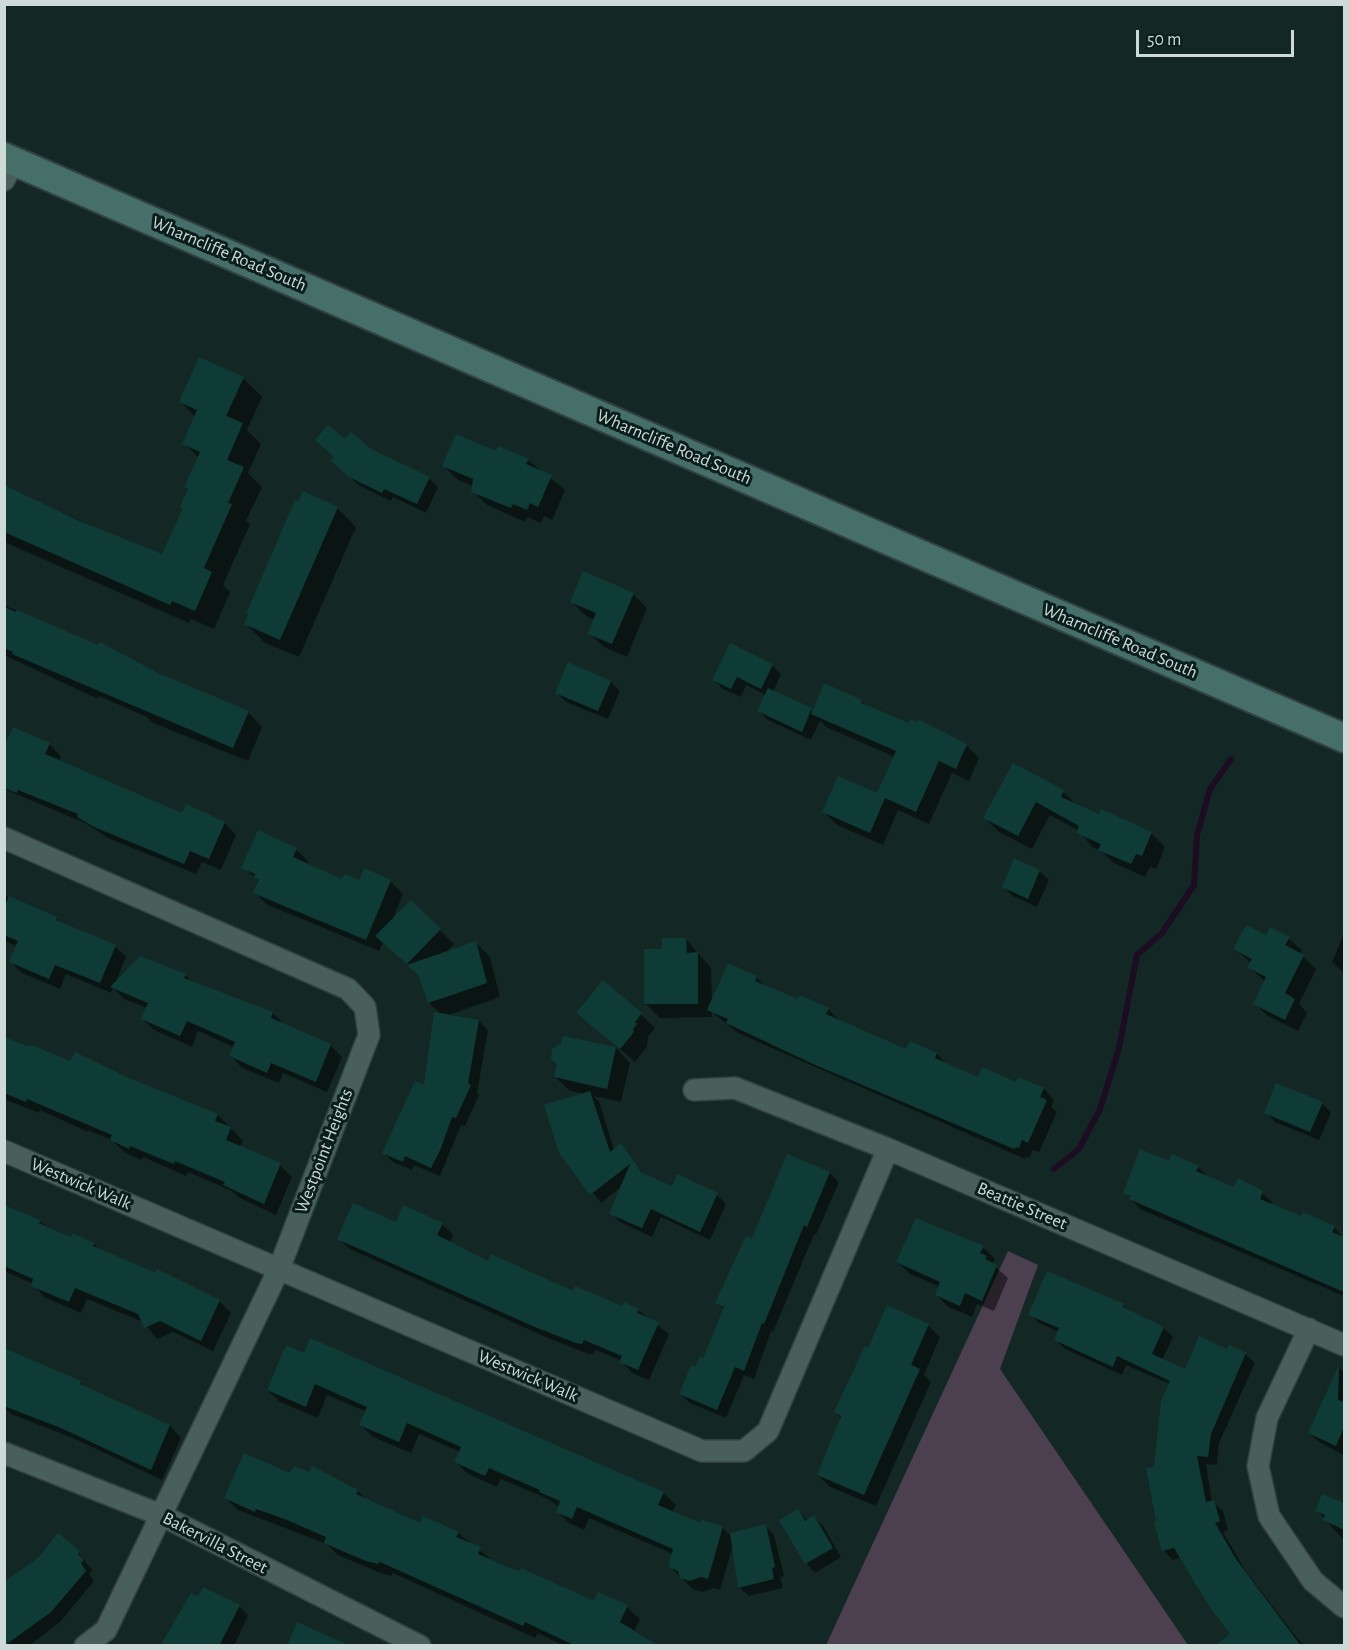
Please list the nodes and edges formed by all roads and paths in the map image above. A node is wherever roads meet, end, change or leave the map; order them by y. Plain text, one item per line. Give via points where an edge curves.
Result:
1 (8, 166) edge
2 (1344, 738) edge
3 (4, 838) edge
4 (694, 1090) dead end
5 (888, 1149) junction
6 (4, 1150) edge
7 (279, 1269) junction
8 (1309, 1329) junction
9 (1344, 1345) edge
10 (4, 1453) edge
11 (163, 1516) junction
12 (1344, 1607) edge
13 (391, 1640) edge
14 (85, 1646) edge
15 (420, 1646) edge

1 - 2 main road, Wharncliffe Road South
3 - 7 street, Westpoint Heights via 348,989 365,1007 369,1035
4 - 5 street, Beattie Street via 735,1088
5 - 7 street, Westwick Walk via 768,1431 744,1451 702,1452
5 - 8 street, Beattie Street
6 - 7 street, Westwick Walk
7 - 11 street, Westpoint Heights
8 - 9 street, Beattie Street
8 - 12 street via 1267,1418 1258,1466 1269,1516 1313,1581
10 - 11 street, Bakervilla Street
11 - 13 street, Bakervilla Street
11 - 14 street, Westpoint Heights via 106,1630
13 - 15 street, Bakervilla Street

